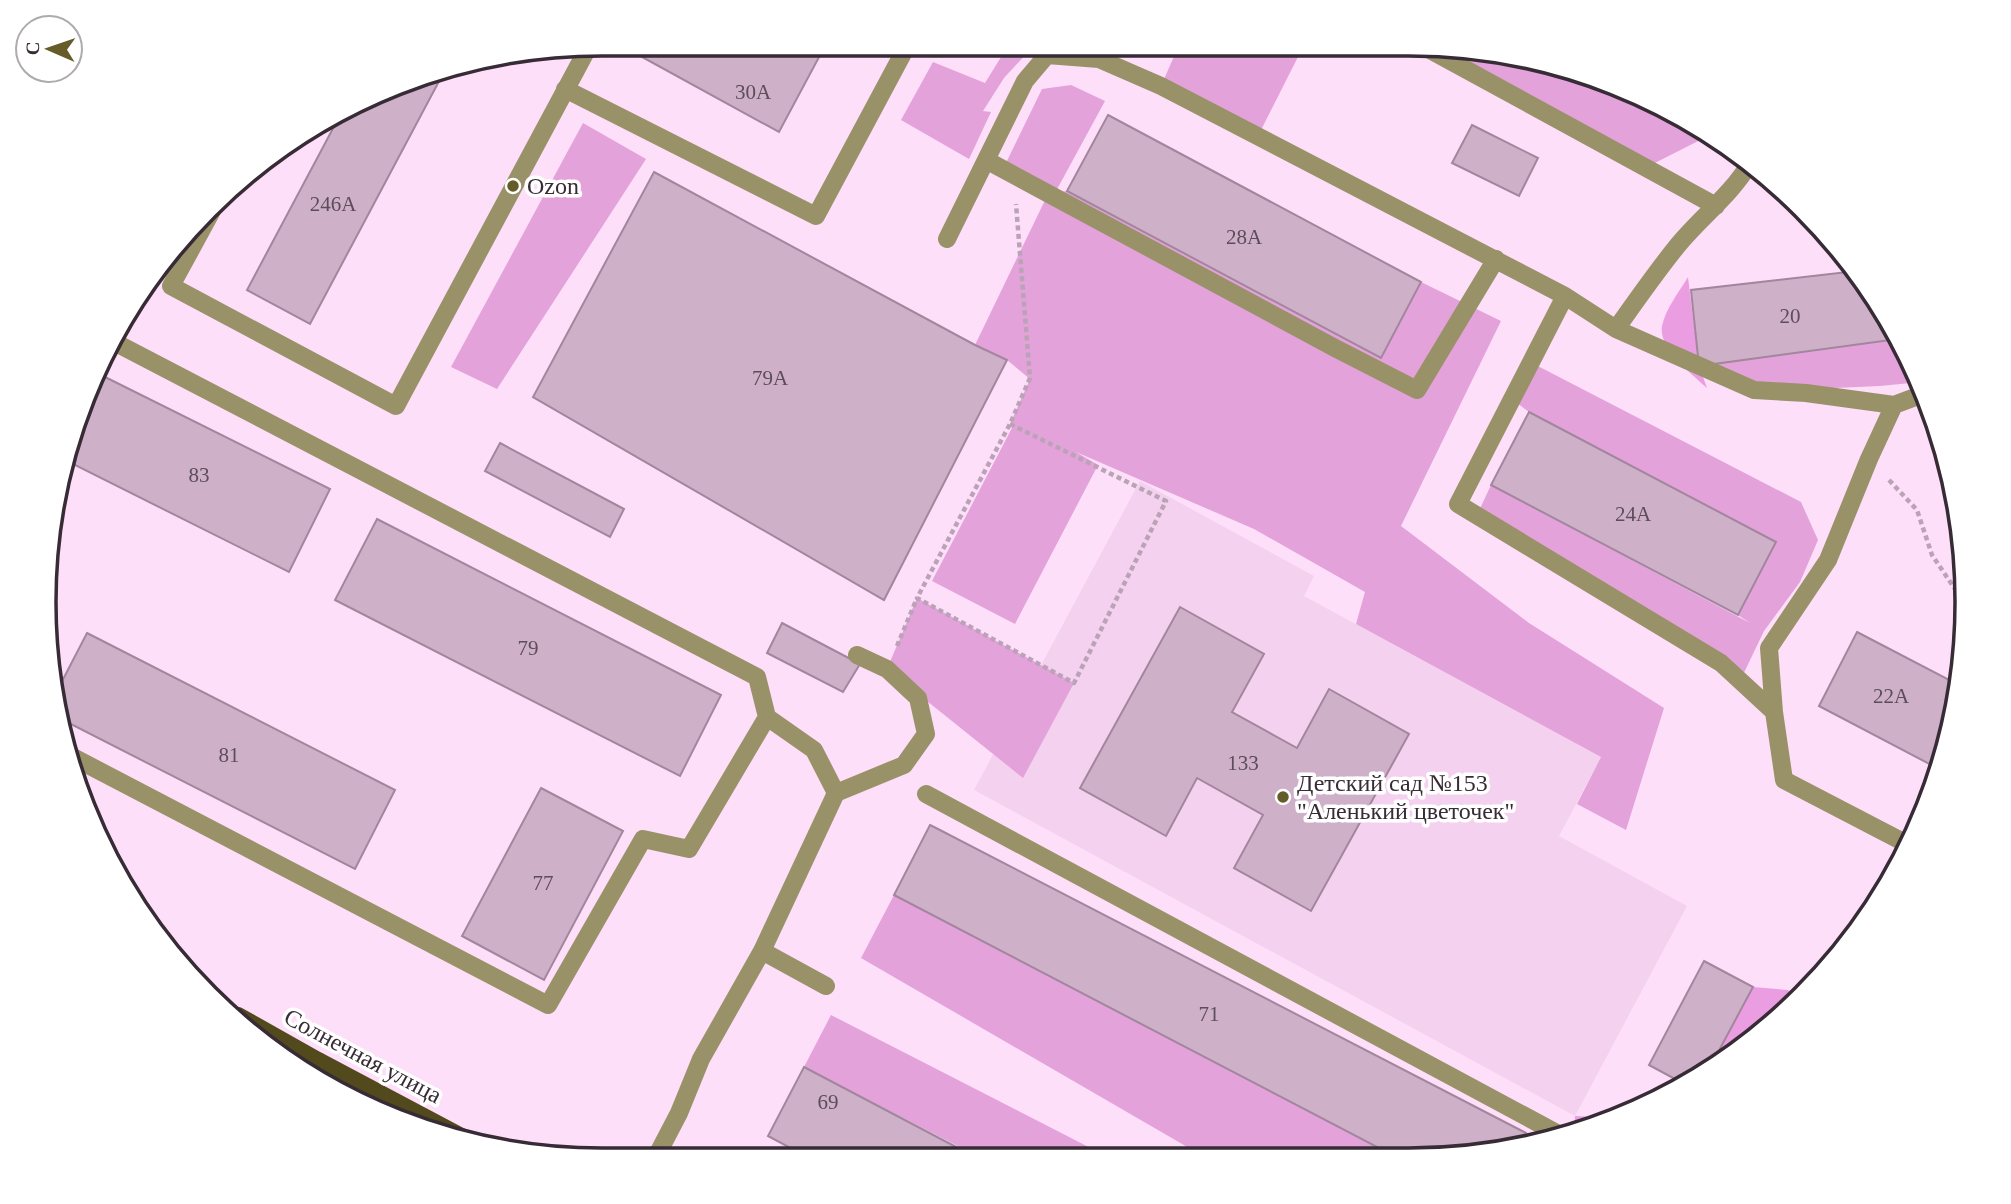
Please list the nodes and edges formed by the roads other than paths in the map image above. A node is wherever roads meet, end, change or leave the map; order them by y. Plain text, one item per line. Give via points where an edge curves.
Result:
1 (902, 56) edge
2 (1046, 56) edge
3 (1060, 56) edge
4 (583, 57) edge
5 (1443, 57) edge
6 (565, 89) junction
7 (986, 160) junction
8 (1745, 172) edge
9 (1716, 206) junction
10 (200, 232) edge
11 (947, 239) dead end
12 (1496, 259) junction
13 (1566, 296) junction
14 (1616, 329) junction
15 (121, 344) edge
16 (1915, 397) edge
17 (1894, 405) junction
18 (857, 655) dead end
19 (1774, 712) junction
20 (767, 717) junction
21 (80, 761) edge
22 (836, 793) junction
23 (926, 794) dead end
24 (1900, 840) edge
25 (762, 951) junction
26 (826, 986) dead end
27 (326, 1073) edge
28 (410, 1113) edge
29 (1549, 1129) edge
30 (661, 1148) edge

1 - 6 lane via 816,216
2 - 7 lane via 1025,81
3 - 12 lane via 1099,59 1161,86
4 - 6 lane
5 - 9 lane
6 - 10 lane via 396,406 171,286
7 - 11 lane
7 - 12 lane via 1417,390
8 - 9 lane
9 - 14 lane via 1678,245
12 - 13 lane
13 - 14 lane
13 - 19 lane via 1458,504 1721,663
14 - 17 lane via 1754,390
15 - 20 lane via 757,677
16 - 17 lane
17 - 19 lane via 1828,560 1769,648
18 - 22 lane via 887,668 918,698 926,734 904,765
19 - 24 lane via 1784,780
20 - 21 lane via 689,849 643,839 548,1006
20 - 22 lane via 814,750
22 - 25 lane
23 - 29 lane
25 - 26 lane
25 - 30 lane via 701,1059
27 - 28 main road, Солнечная улица

